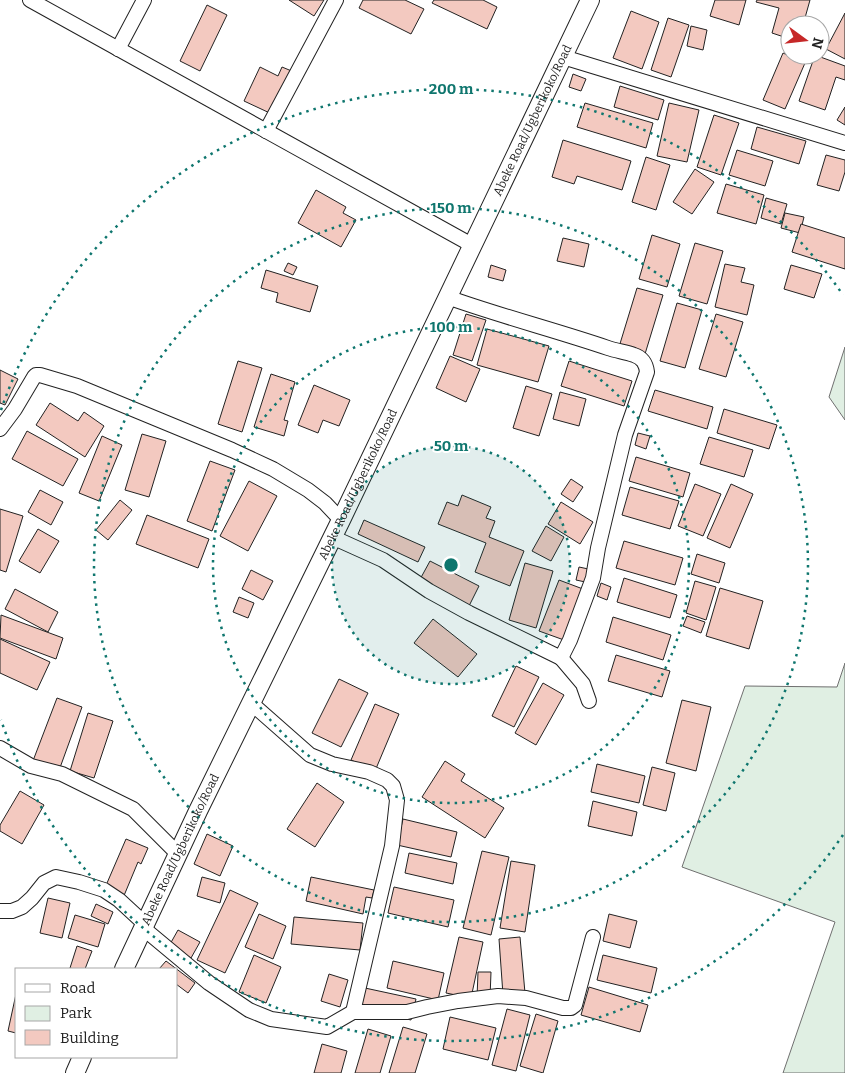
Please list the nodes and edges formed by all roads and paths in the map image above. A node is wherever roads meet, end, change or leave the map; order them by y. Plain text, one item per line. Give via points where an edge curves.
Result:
1 (30, 0) edge
2 (144, 0) edge
3 (336, 0) edge
4 (590, 0) edge
5 (118, 49) junction
6 (563, 57) junction
7 (266, 131) junction
8 (845, 143) edge
9 (472, 245) junction
10 (447, 297) junction
11 (0, 429) edge
12 (341, 520) junction
13 (332, 537) junction
14 (560, 658) junction
15 (589, 701) dead end
16 (251, 703) junction
17 (0, 748) edge
18 (178, 854) junction
19 (0, 911) edge
20 (144, 926) junction
21 (593, 937) dead end
22 (124, 968) edge
23 (353, 1012) junction
24 (82, 1058) edge
25 (75, 1073) edge

1 - 5 street
2 - 5 street
3 - 7 street
4 - 6 street, Abeke Road/Ugberikoko/Road
5 - 7 street
6 - 8 street
6 - 9 street, Abeke Road/Ugberikoko/Road
7 - 9 street
9 - 10 street, Abeke Road/Ugberikoko/Road
10 - 12 street, Abeke Road/Ugberikoko/Road
10 - 14 street via 634,355 646,364 647,372 625,435 593,578
11 - 12 street via 34,377 40,375 77,386 273,469 324,502
12 - 13 street, Abeke Road/Ugberikoko/Road
13 - 14 street via 383,560 429,591
13 - 16 street, Abeke Road/Ugberikoko/Road
14 - 15 street via 583,684
16 - 18 street, Abeke Road/Ugberikoko/Road
16 - 23 street via 310,755 332,764 369,772 394,786 397,800 392,846
17 - 18 street via 31,766 62,774 133,809
18 - 20 street, Abeke Road/Ugberikoko/Road
19 - 20 street via 12,912 22,907 44,883 56,878 104,890 119,900
20 - 22 street, Abeke Road/Ugberikoko/Road
20 - 23 street via 209,983 249,1010 271,1019 327,1027
21 - 23 street via 575,1005 571,1008 526,998 498,996 407,1012
24 - 25 street

